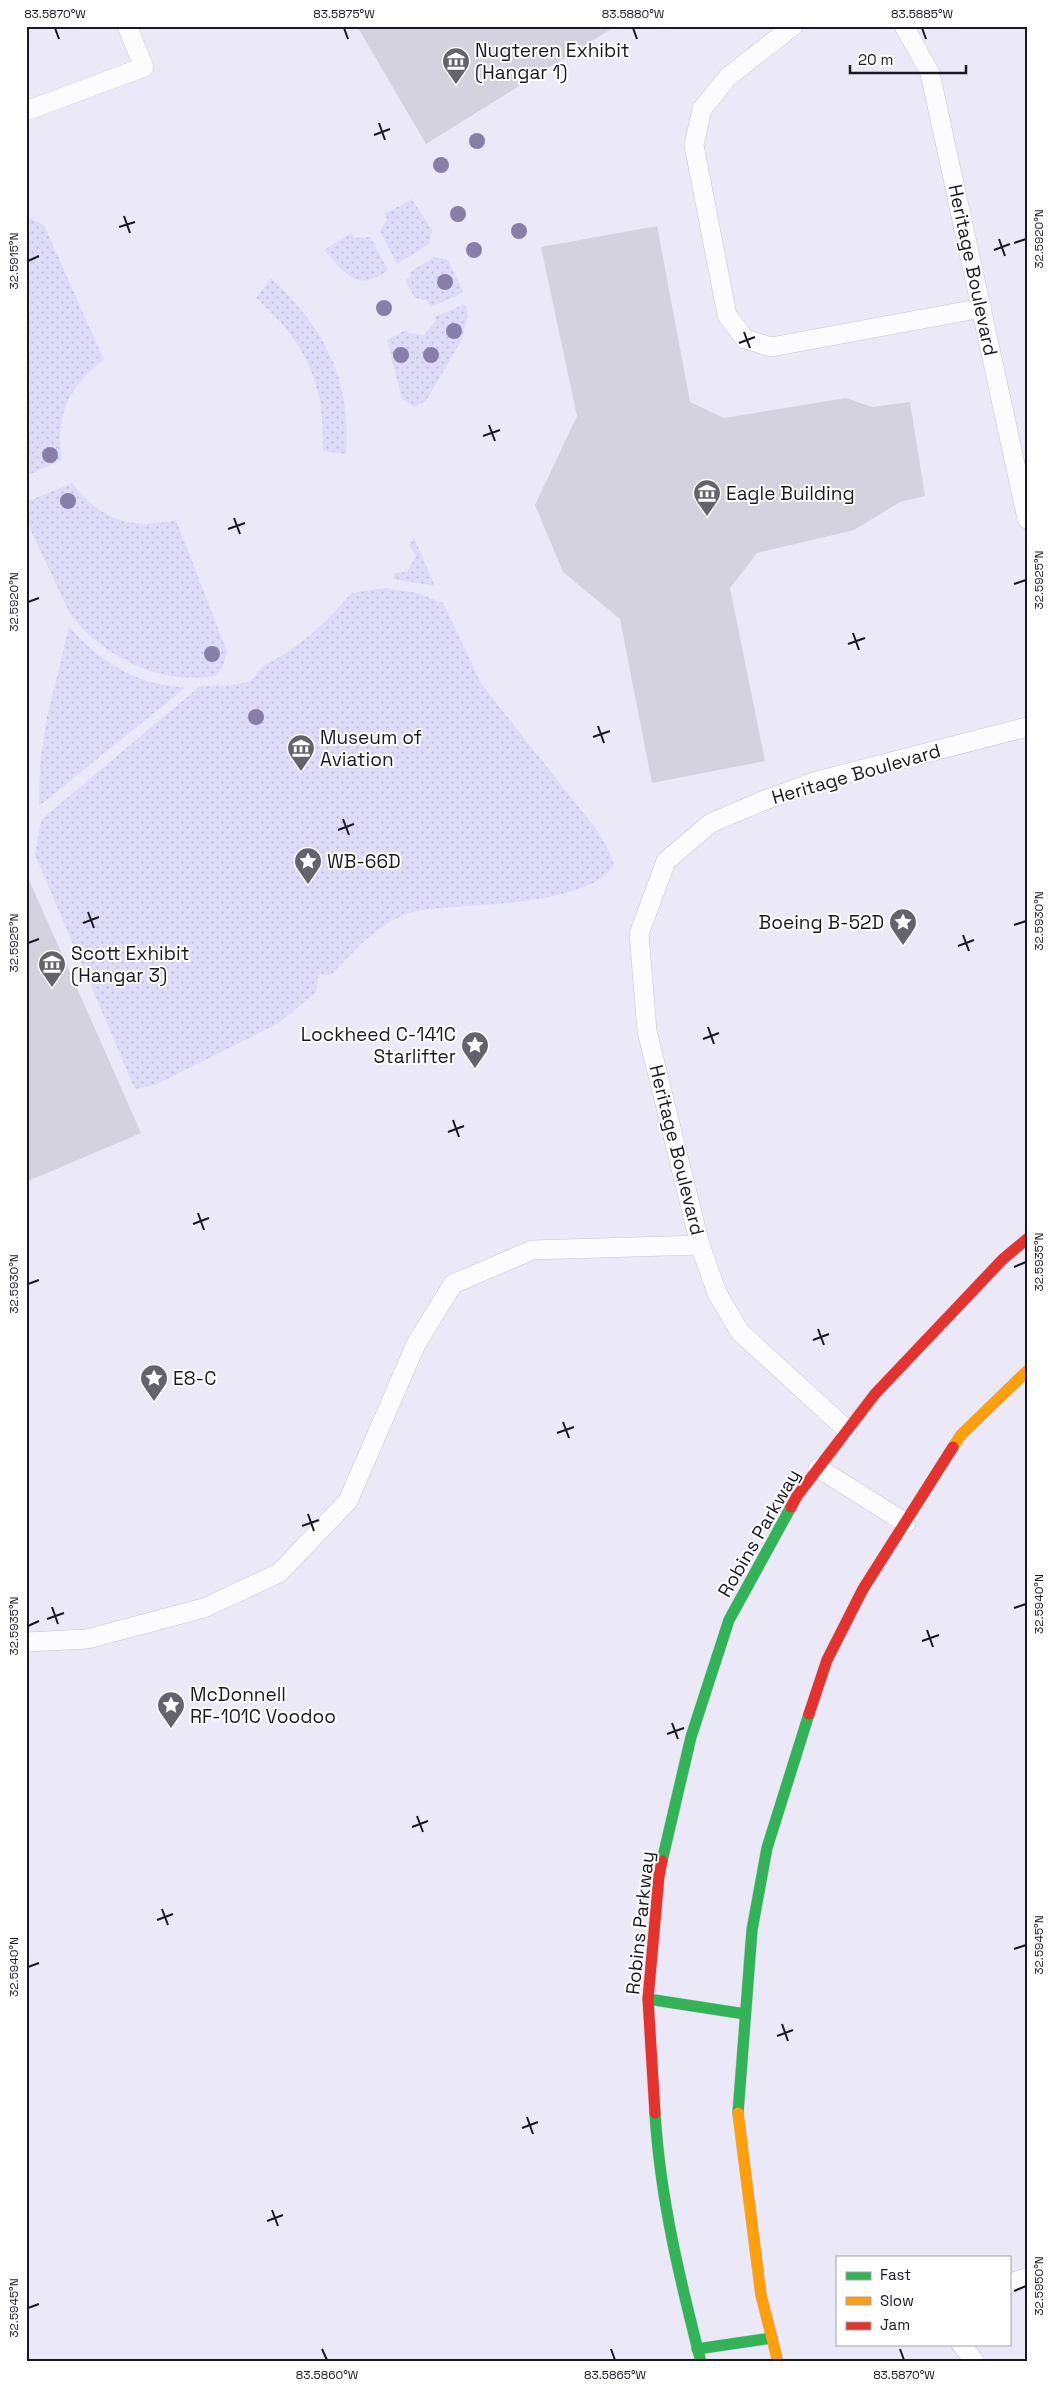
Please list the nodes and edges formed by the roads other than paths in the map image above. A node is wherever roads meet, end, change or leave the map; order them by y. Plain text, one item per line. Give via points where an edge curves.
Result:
1 (127, 26) edge
2 (793, 26) edge
3 (904, 26) edge
4 (26, 111) edge
5 (982, 308) junction
6 (1027, 519) edge
7 (1027, 727) edge
8 (1027, 1239) edge
9 (700, 1244) junction
10 (1027, 1371) edge
11 (847, 1430) junction
12 (818, 1468) junction
13 (906, 1523) junction
14 (26, 1642) edge
15 (648, 1999) junction
16 (745, 2014) junction
17 (1027, 2278) edge
18 (1010, 2283) edge
19 (772, 2338) junction
20 (963, 2346) edge
21 (697, 2349) junction
22 (701, 2362) edge
23 (778, 2362) edge
24 (975, 2362) edge

1 - 4 lane via 144,67
2 - 5 lane via 728,77 702,109 694,144 727,315 745,339 771,347
3 - 5 lane, Heritage Boulevard via 930,73
5 - 6 lane, Heritage Boulevard
7 - 9 lane, Heritage Boulevard via 817,781 765,800 711,823 666,861 639,934 648,1031
8 - 11 street, Robins Parkway via 1003,1259 875,1394
9 - 11 lane via 717,1293 740,1332
9 - 14 lane, Heritage Boulevard via 532,1250 453,1284 416,1344 348,1501 279,1573 204,1608 86,1639
10 - 13 street via 961,1435
11 - 12 street, Robins Parkway
12 - 13 lane
12 - 15 street, Robins Parkway via 797,1496 729,1620 694,1728 659,1876
13 - 16 street via 863,1589 827,1660 789,1772 767,1848 753,1921
15 - 16 street
15 - 21 street, Robins Parkway via 657,2153 678,2271
16 - 19 street via 737,2108 761,2295
17 - 18 lane
19 - 21 street
19 - 23 street
20 - 24 lane
21 - 22 street, Robins Parkway

